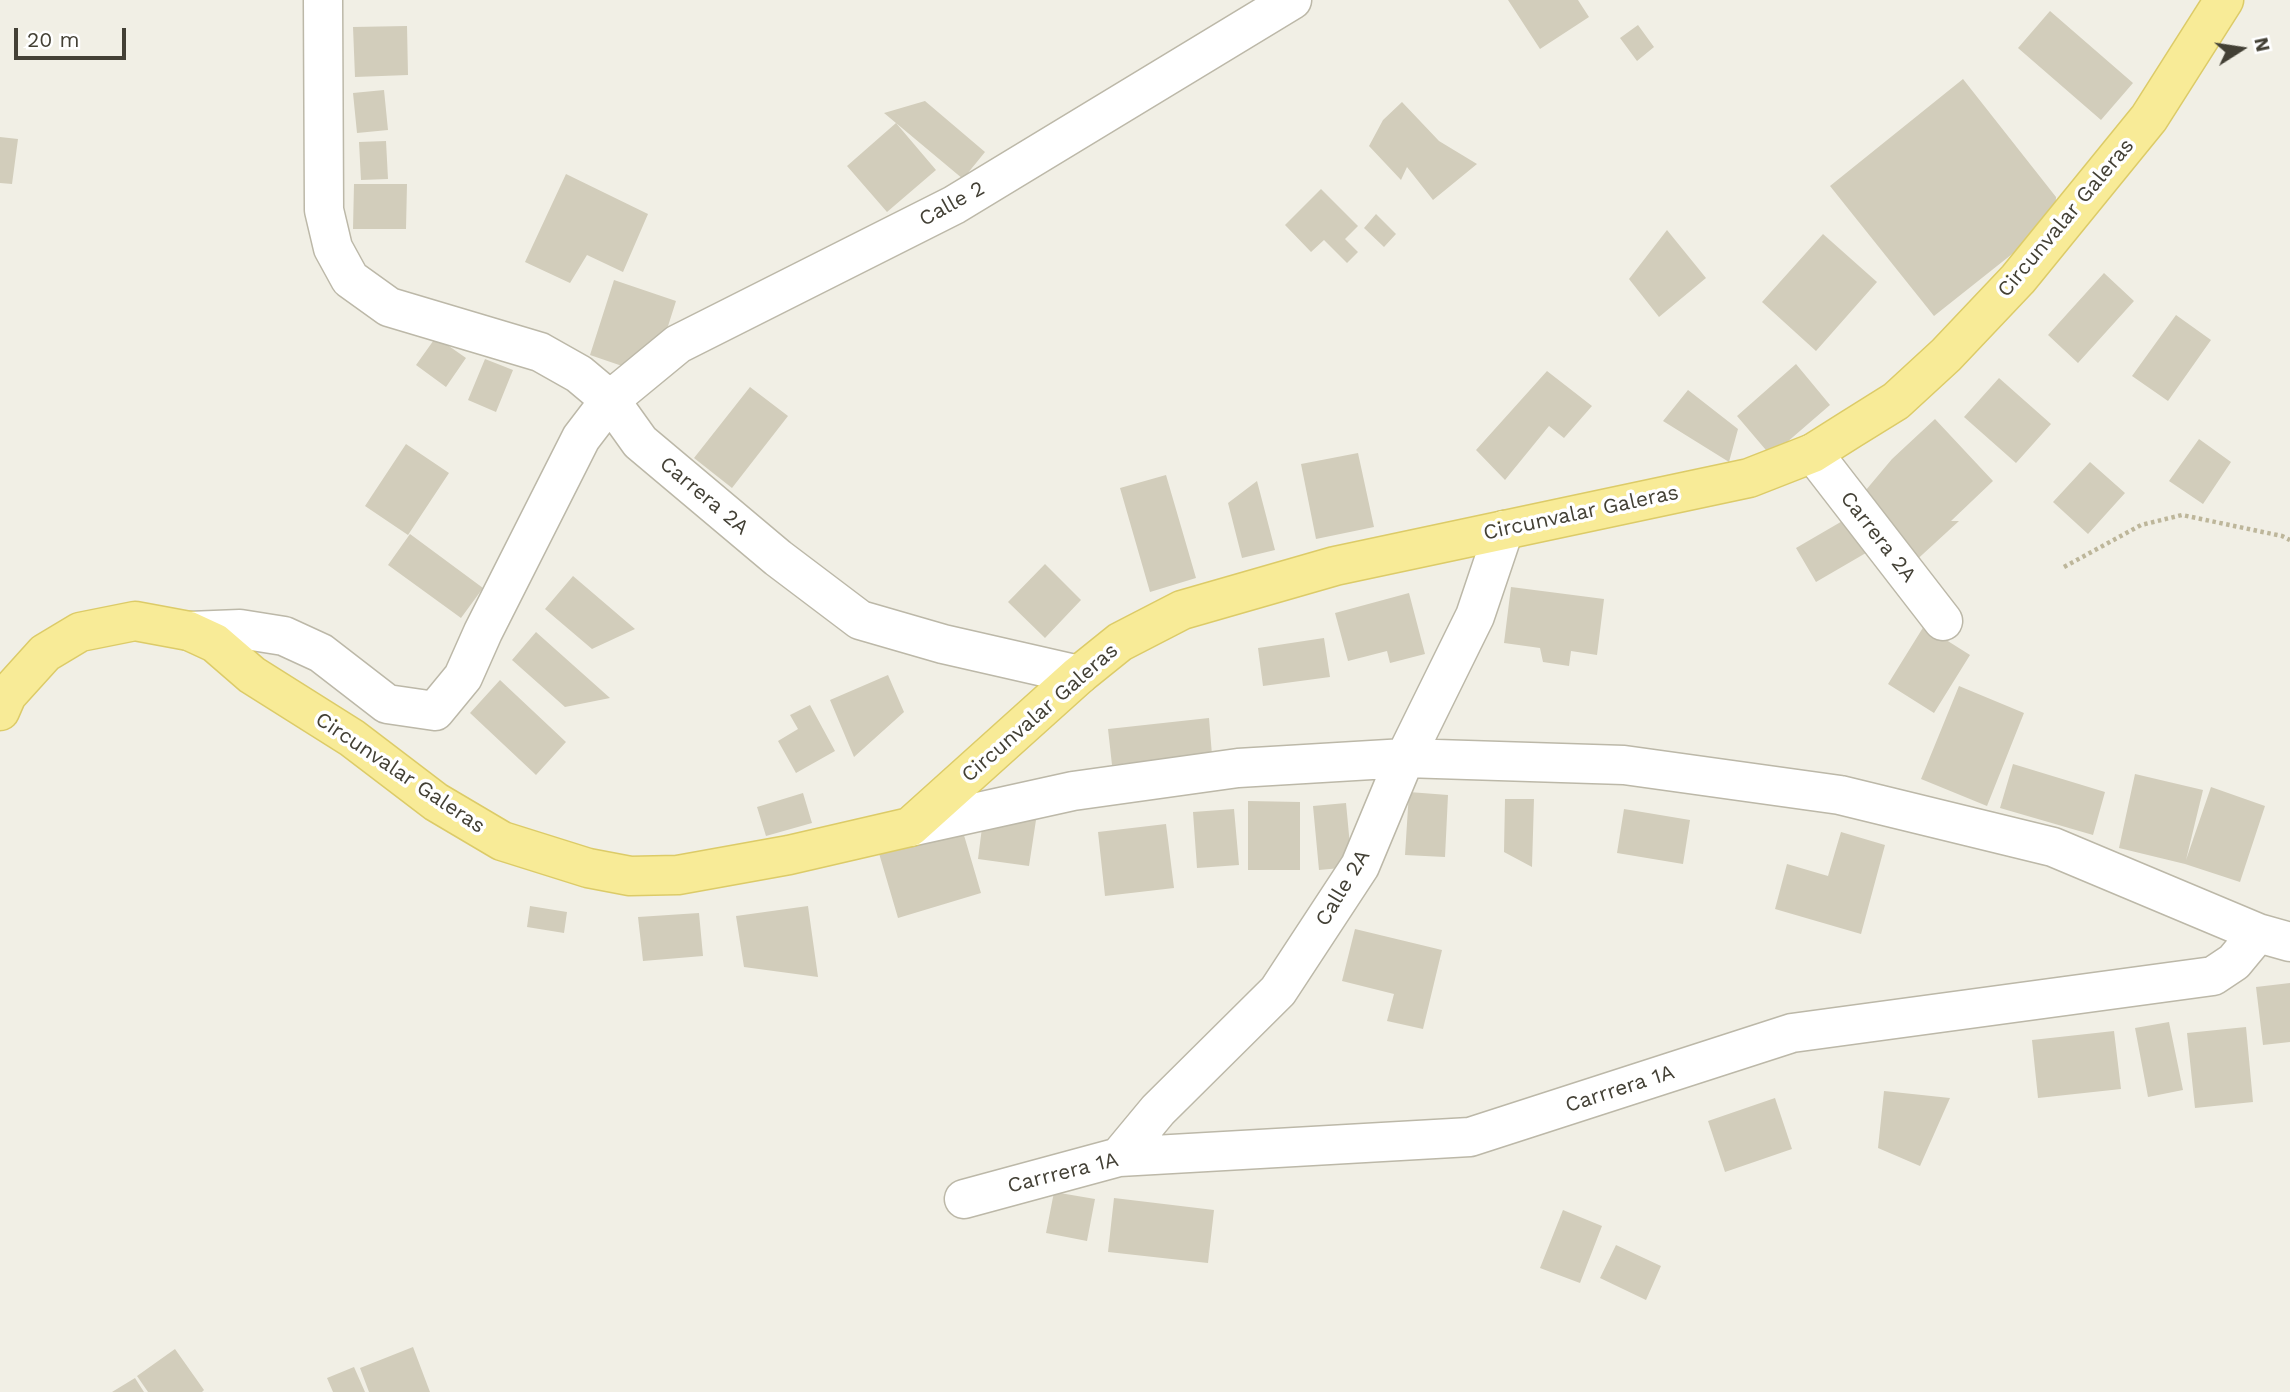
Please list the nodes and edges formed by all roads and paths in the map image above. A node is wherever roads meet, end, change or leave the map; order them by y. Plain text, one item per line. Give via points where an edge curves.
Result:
1 (323, 0) edge
2 (1292, 0) edge
3 (2221, 1) edge
4 (610, 400) junction
5 (1813, 453) junction
6 (1504, 530) junction
7 (2290, 540) edge
8 (2064, 567) dead end
9 (1943, 621) dead end
10 (189, 631) junction
11 (1079, 675) junction
12 (0, 711) edge
13 (1405, 758) junction
14 (911, 827) junction
15 (2274, 937) edge
16 (1119, 1157) junction
17 (964, 1199) dead end

1 - 4 street, Carrera 2A via 324,210 333,248 349,279 390,307 540,352 579,374
2 - 4 street, Calle 2 via 954,205 678,344
3 - 5 main road, Circunvalar Galeras via 2150,118 2018,279 1896,401
4 - 10 street, Calle 2 via 581,438 463,677 435,711 387,704 321,653 284,635 240,629
4 - 11 street, Carrera 2A via 640,442 860,620
5 - 6 main road, Circunvalar Galeras via 1749,478
5 - 9 street, Carrera 2A
6 - 11 main road, Circunvalar Galeras via 1335,566 1182,610 1120,642
6 - 13 street, Calle 2A via 1475,616
7 - 8 path via 2182,515 2141,524
10 - 12 main road, Circunvalar Galeras via 135,621 80,632 45,653 7,695
10 - 14 main road, Circunvalar Galeras via 215,643 252,675 352,738 447,809 502,841 588,869 630,876 678,875
11 - 14 main road, Circunvalar Galeras
13 - 14 street via 1238,768 1073,791
13 - 15 street via 1624,765 1840,795 2053,847
13 - 16 street, Calle 2A via 1360,866 1278,992 1158,1110
15 - 16 street, Carrrera 1A via 2213,976 1792,1033 1470,1137
16 - 17 street, Carrrera 1A

